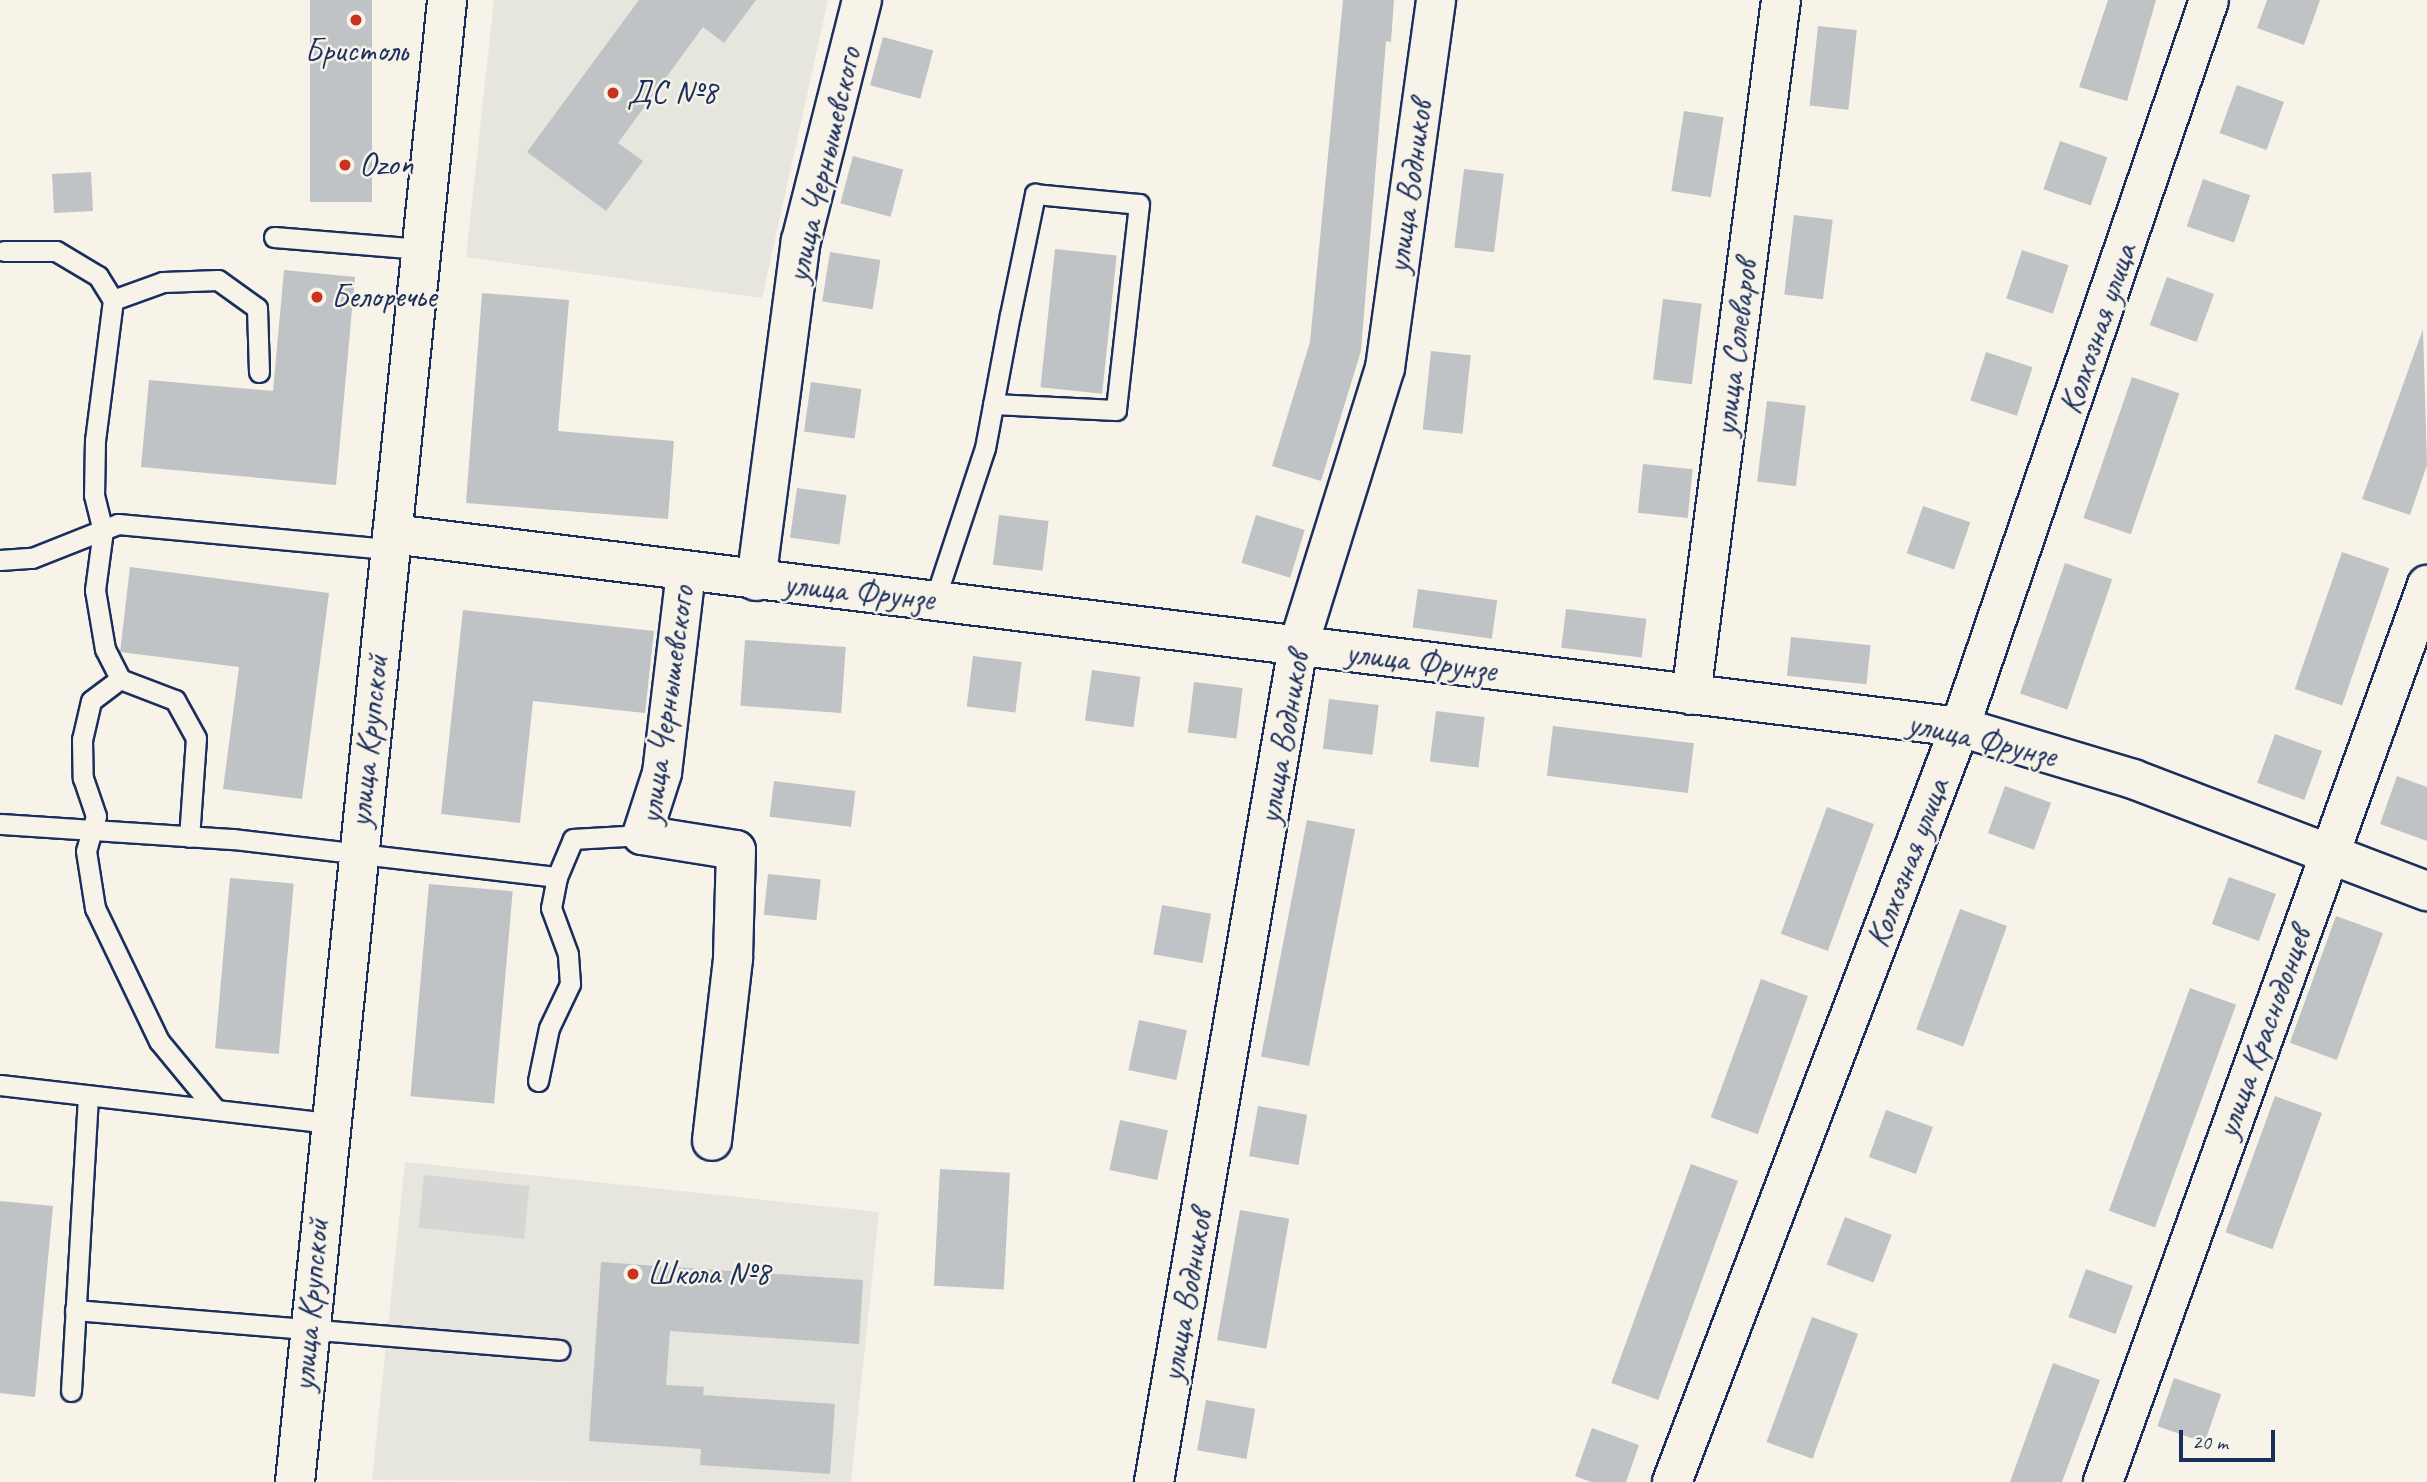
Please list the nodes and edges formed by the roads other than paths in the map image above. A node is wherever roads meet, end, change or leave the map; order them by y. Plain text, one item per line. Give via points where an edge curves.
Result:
1 (447, 0) edge
2 (862, 0) edge
3 (1436, 0) edge
4 (1781, 0) edge
5 (2209, 0) edge
6 (274, 237) dead end
7 (421, 249) junction
8 (4, 251) dead end
9 (113, 300) junction
10 (259, 372) dead end
11 (993, 404) junction
12 (103, 530) junction
13 (391, 541) junction
14 (0, 560) edge
15 (686, 572) junction
16 (756, 581) junction
17 (2427, 585) edge
18 (935, 599) junction
19 (1298, 647) junction
20 (120, 679) junction
21 (1691, 695) junction
22 (1960, 727) junction
23 (2, 819) edge
24 (91, 833) junction
25 (642, 835) junction
26 (189, 837) junction
27 (2328, 854) junction
28 (357, 855) junction
29 (557, 877) junction
30 (2427, 891) edge
31 (538, 1081) dead end
32 (0, 1086) edge
33 (88, 1096) junction
34 (216, 1110) junction
35 (328, 1123) junction
36 (712, 1141) dead end
37 (75, 1310) junction
38 (309, 1330) junction
39 (559, 1350) dead end
40 (71, 1391) dead end
41 (295, 1482) edge
42 (1154, 1482) edge
43 (1672, 1482) edge
44 (2103, 1482) edge

1 - 7 street, улица Крупской
2 - 16 street, улица Чернышевского via 801,241
3 - 19 street, улица Водников via 1385,368
4 - 21 street, улица Солеваров
5 - 22 street, Колхозная улица
6 - 7 lane
7 - 13 street, улица Крупской
8 - 9 lane via 55,251 98,276
9 - 10 lane via 163,282 218,280 257,309
9 - 12 lane via 95,440 94,495
11 - 11 lane via 1035,194 1139,204 1116,410
11 - 18 lane via 985,449
12 - 13 lane via 118,524
12 - 14 lane via 32,558
12 - 20 lane via 95,590 105,649
13 - 15 street, улица Фрунзе
13 - 28 street, улица Крупской
15 - 16 street, улица Фрунзе
15 - 25 street, улица Чернышевского via 662,773
16 - 18 street, улица Фрунзе
17 - 27 street, улица Краснодонцев
18 - 19 street, улица Фрунзе
19 - 21 street, улица Фрунзе
19 - 42 street, улица Водников
20 - 24 lane via 91,701 82,739 83,778 96,816
20 - 26 lane via 175,700 196,738
21 - 22 street, улица Фрунзе
22 - 27 street, улица Фрунзе via 2133,779
22 - 43 street, Колхозная улица
23 - 24 lane
24 - 26 lane
24 - 34 lane via 86,851 95,908 159,1041
25 - 29 lane via 573,839
25 - 36 street, улица Чернышевского via 736,850 733,958
26 - 28 lane
27 - 30 street, улица Фрунзе
27 - 44 street, улица Краснодонцев
28 - 29 lane
28 - 35 street, улица Крупской
29 - 31 lane via 551,908 568,954 570,984 549,1028
32 - 33 lane
33 - 34 lane
33 - 37 lane
34 - 35 lane
35 - 38 street, улица Крупской
37 - 38 lane
37 - 40 lane
38 - 39 lane
38 - 41 street, улица Крупской

